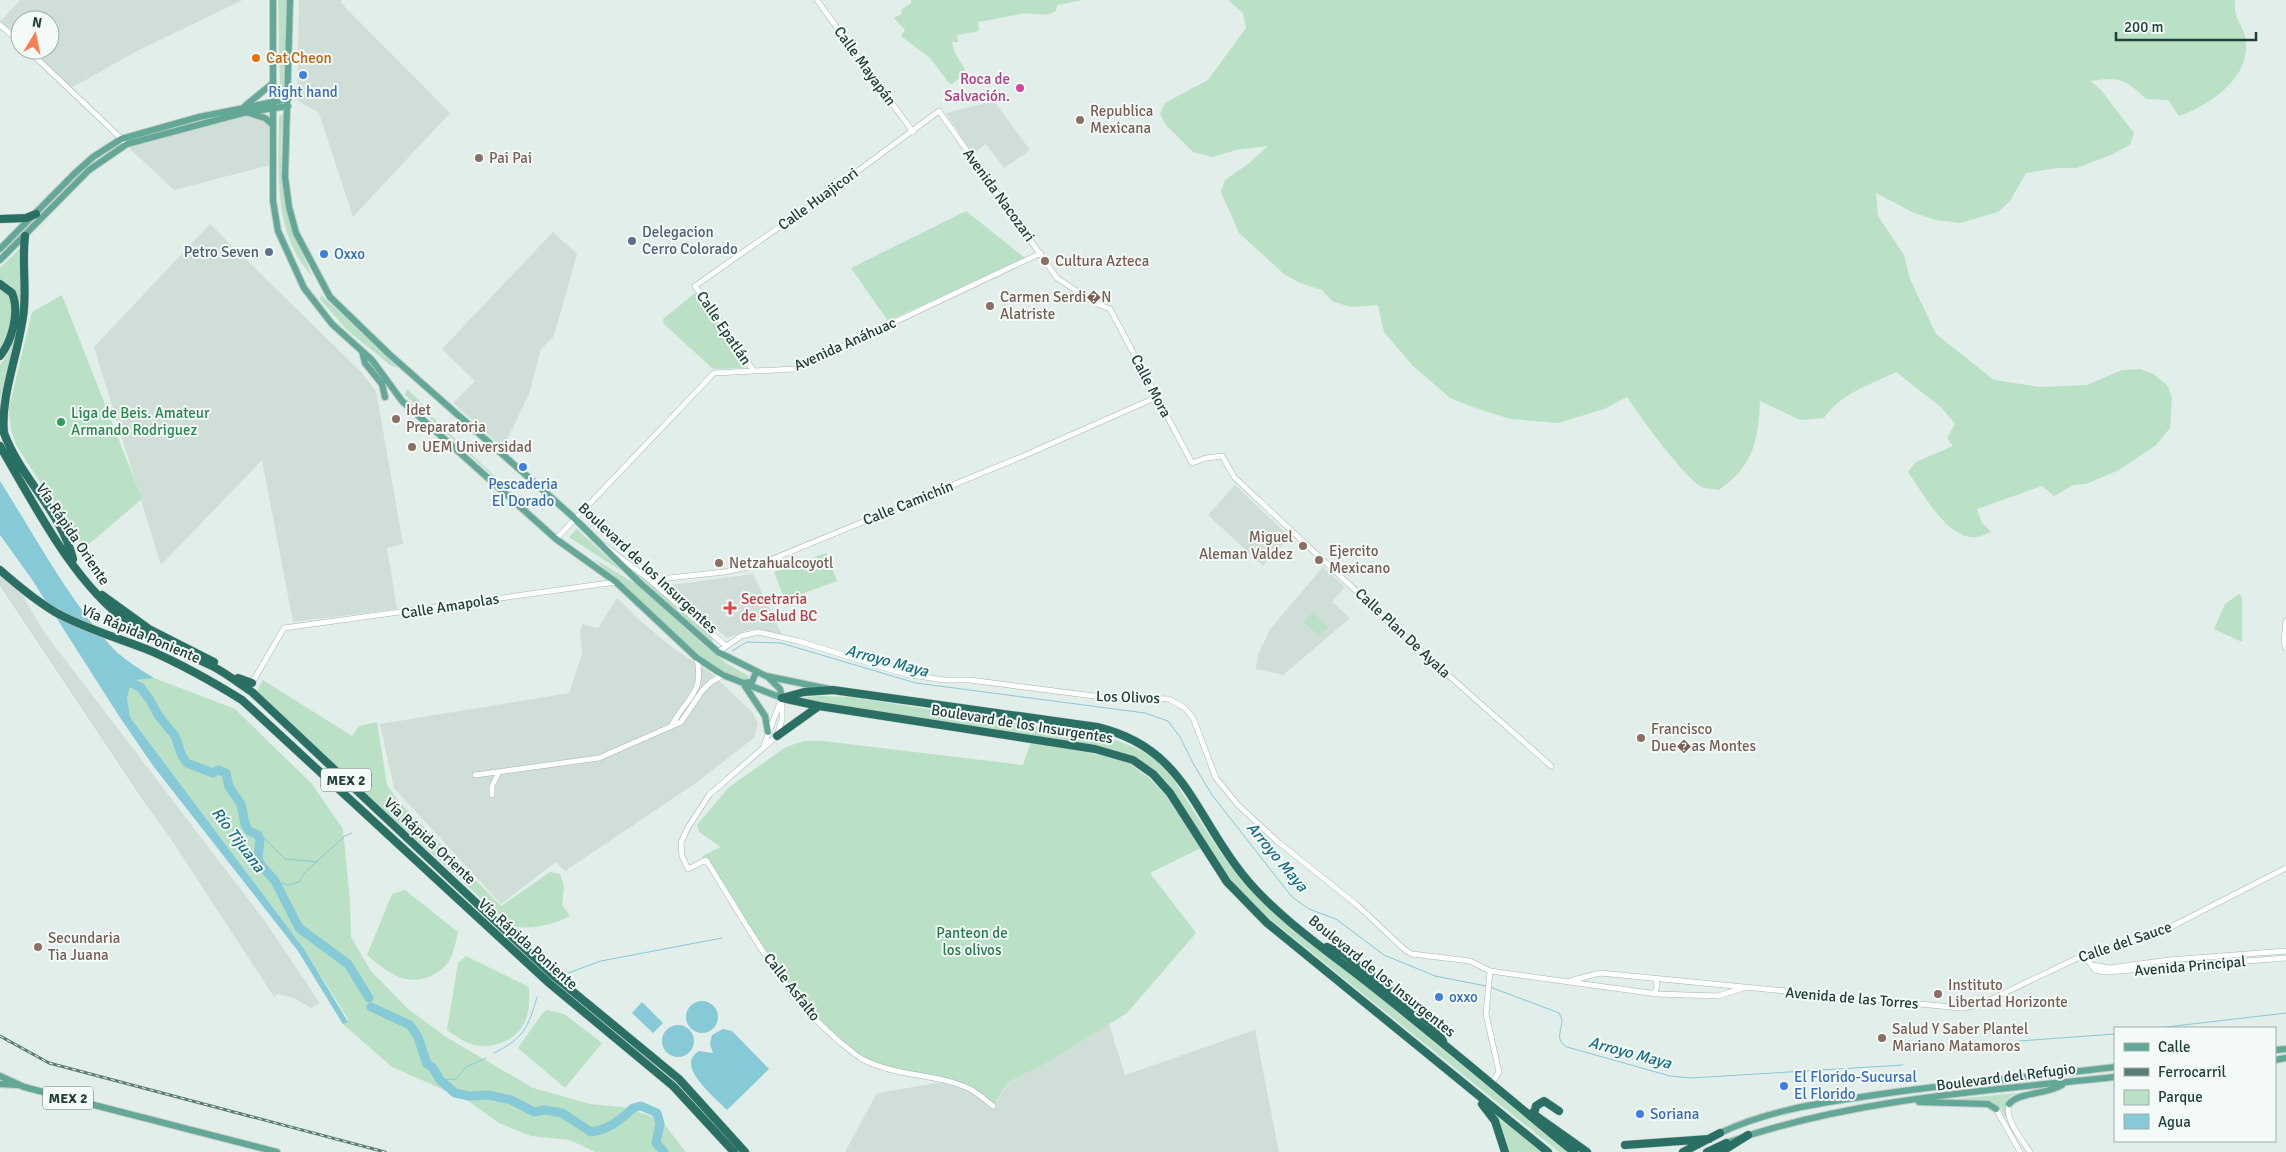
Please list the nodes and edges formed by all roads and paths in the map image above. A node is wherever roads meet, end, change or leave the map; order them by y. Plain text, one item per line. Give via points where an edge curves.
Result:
1 (274, 0) edge
2 (290, 0) edge
3 (817, 0) edge
4 (0, 25) edge
5 (10, 34) edge
6 (39, 60) edge
7 (273, 83) junction
8 (288, 102) junction
9 (273, 104) junction
10 (246, 110) junction
11 (940, 111) joint
12 (273, 125) junction
13 (913, 132) junction
14 (121, 138) junction
15 (127, 144) junction
16 (36, 214) junction
17 (0, 219) edge
18 (25, 236) junction
19 (0, 249) edge
20 (1041, 253) junction
21 (0, 260) edge
22 (0, 284) edge
23 (695, 286) joint
24 (1110, 310) joint
25 (362, 350) junction
26 (0, 356) edge
27 (753, 370) junction
28 (386, 396) dead end
29 (1157, 397) junction
30 (0, 446) edge
31 (1222, 456) joint
32 (575, 518) junction
33 (556, 539) junction
34 (598, 542) junction
35 (74, 566) junction
36 (0, 570) edge
37 (650, 580) junction
38 (616, 582) junction
39 (92, 589) junction
40 (2286, 621) edge
41 (726, 646) junction
42 (2286, 648) edge
43 (718, 652) junction
44 (697, 658) junction
45 (756, 672) junction
46 (723, 675) junction
47 (766, 676) junction
48 (252, 683) joint
49 (742, 684) junction
50 (833, 690) junction
51 (782, 698) junction
52 (819, 706) junction
53 (672, 725) junction
54 (768, 732) junction
55 (777, 736) junction
56 (764, 746) junction
57 (1551, 766) dead end
58 (499, 772) junction
59 (475, 775) dead end
60 (492, 795) dead end
61 (2286, 868) edge
62 (2286, 951) edge
63 (2084, 955) junction
64 (2286, 958) edge
65 (2095, 967) junction
66 (1490, 971) junction
67 (1656, 979) junction
68 (1567, 982) junction
69 (1743, 988) junction
70 (1654, 994) junction
71 (1962, 1008) joint
72 (1448, 1047) junction
73 (1441, 1065) junction
74 (2114, 1067) edge
75 (0, 1076) edge
76 (2114, 1077) edge
77 (1494, 1080) junction
78 (2065, 1083) junction
79 (0, 1084) edge
80 (17, 1085) junction
81 (1908, 1101) junction
82 (2008, 1104) joint
83 (993, 1106) dead end
84 (1996, 1109) joint
85 (1559, 1110) dead end
86 (1534, 1114) junction
87 (1720, 1133) joint
88 (1748, 1135) junction
89 (1709, 1139) junction
90 (1726, 1143) joint
91 (1625, 1145) dead end
92 (276, 1152) edge
93 (734, 1152) edge
94 (745, 1152) edge
95 (1505, 1152) edge
96 (1548, 1152) edge
97 (1574, 1152) edge
98 (1587, 1152) edge
99 (1685, 1152) edge
100 (1707, 1152) edge
101 (1721, 1152) edge
102 (2020, 1152) edge
103 (2030, 1152) edge

1 - 7 main road, Boulevard de los Insurgentes
2 - 8 main road, Boulevard de los Insurgentes
3 - 13 street, Calle Mayapán
4 - 5 street
6 - 14 street
7 - 9 main road, Boulevard de los Insurgentes
7 - 10 main road
8 - 9 main road
8 - 32 main road, Boulevard de los Insurgentes via 284,177 289,207 304,250 330,297 389,354
9 - 10 main road
9 - 12 main road, Boulevard de los Insurgentes
10 - 12 main road
10 - 14 main road
10 - 15 main road
11 - 13 street, Calle Huajicori
11 - 20 street, Avenida Nacozari
12 - 25 main road, Boulevard de los Insurgentes via 271,178 278,231 304,288 332,324
13 - 23 street, Calle Huajicori
14 - 15 street
14 - 16 main road via 93,157
15 - 18 main road via 89,170
16 - 17 highway
16 - 19 main road
18 - 21 main road
18 - 35 highway via 24,306 4,387 3,431 12,453 59,523
20 - 24 street, Avenida Nacozari via 1057,278
20 - 27 street, Avenida Anáhuac via 795,369
22 - 26 highway via 12,293 16,311 5,350
23 - 27 street, Calle Epatlán
24 - 29 street, Calle Mora
25 - 28 main road
25 - 33 main road, Boulevard de los Insurgentes via 402,401
27 - 32 street, Avenida Anáhuac via 714,373
29 - 31 street, Calle Mora via 1192,463
29 - 37 street, Calle Camichín via 1021,457 758,565
30 - 35 highway, Vía Rápida Oriente / MEX 2
31 - 57 street, Calle Plan De Ayala via 1235,478 1412,643
32 - 33 street, Avenida Anáhuac
32 - 34 main road, Boulevard de los Insurgentes
33 - 38 main road, Boulevard de los Insurgentes
34 - 37 street
34 - 43 main road, Boulevard de los Insurgentes
35 - 39 highway, Vía Rápida Oriente / MEX 2
36 - 93 highway, Vía Rápida Poniente / MEX 2 via 56,613 206,677 242,700 548,982 673,1086
37 - 41 street
38 - 44 main road, Boulevard de los Insurgentes
38 - 48 street, Calle Amapolas via 284,628
39 - 48 highway via 149,629
39 - 94 highway, Vía Rápida Oriente / MEX 2 via 129,623 212,666 252,692 554,976 679,1079
40 - 42 street
41 - 43 street, Los Olivos
41 - 66 street, Los Olivos via 741,636 758,632 905,674 1102,697 1169,699 1185,708 1193,718 1216,778 1238,805 1404,949 1412,954 1470,961
43 - 45 main road, Boulevard de los Insurgentes
44 - 46 main road, Boulevard de los Insurgentes
44 - 53 street via 699,686
45 - 47 main road, Boulevard de los Insurgentes
45 - 49 main road via 752,682
46 - 49 main road, Boulevard de los Insurgentes
46 - 53 street via 702,691 682,722
47 - 50 main road, Boulevard de los Insurgentes
47 - 51 main road via 780,689
49 - 51 main road, Boulevard de los Insurgentes
49 - 54 main road via 765,716
50 - 51 highway via 804,692
50 - 72 highway, Boulevard de los Insurgentes via 1097,727 1132,738 1156,753 1172,770 1242,875 1270,904 1320,944 1344,954 1432,1023
51 - 52 highway, Boulevard de los Insurgentes
51 - 54 street
51 - 55 street via 782,719
52 - 55 highway
52 - 73 highway, Boulevard de los Insurgentes via 1095,748 1133,760 1153,774 1170,793 1216,868 1239,896 1267,923
53 - 58 street via 599,758
54 - 56 street
55 - 56 street
56 - 83 street, Calle Asfalto via 709,795 686,829 681,843 688,869 706,860 797,999 828,1032 862,1059 898,1073 949,1081 970,1089
58 - 59 street
58 - 60 street via 492,786
61 - 63 street, Calle del Sauce via 2159,933
62 - 65 street, Avenida Principal
63 - 65 street
63 - 71 street, Calle del Sauce via 1979,1005
64 - 65 street, Avenida Principal via 2128,972 2100,972
66 - 68 street, Avenida de las Torres
66 - 77 street via 1486,1014 1499,1072
67 - 68 street, Avenida de las Torres via 1600,973
67 - 69 street, Avenida de las Torres
67 - 70 street
68 - 70 street, Avenida de las Torres
69 - 70 street, Avenida de las Torres via 1714,996
69 - 71 street, Avenida de las Torres
72 - 77 highway
72 - 97 highway, Boulevard de los Insurgentes
73 - 95 highway via 1491,1113
73 - 96 highway, Boulevard de los Insurgentes
74 - 87 main road, Boulevard del Refugio via 1898,1091 1808,1105
75 - 80 main road, MEX 2
76 - 78 main road, Boulevard del Refugio
77 - 86 highway
78 - 81 main road, Boulevard del Refugio
78 - 82 main road via 2050,1092 2016,1097
79 - 80 main road, MEX 2
80 - 92 main road, MEX 2
81 - 84 main road via 1988,1104
81 - 88 main road, Boulevard del Refugio via 1815,1116
82 - 103 street via 2016,1132
84 - 102 street
85 - 86 highway via 1544,1101 1536,1106
86 - 98 highway
87 - 89 highway
88 - 90 main road, Boulevard del Refugio
88 - 101 highway
89 - 91 highway
89 - 99 highway
90 - 100 highway

